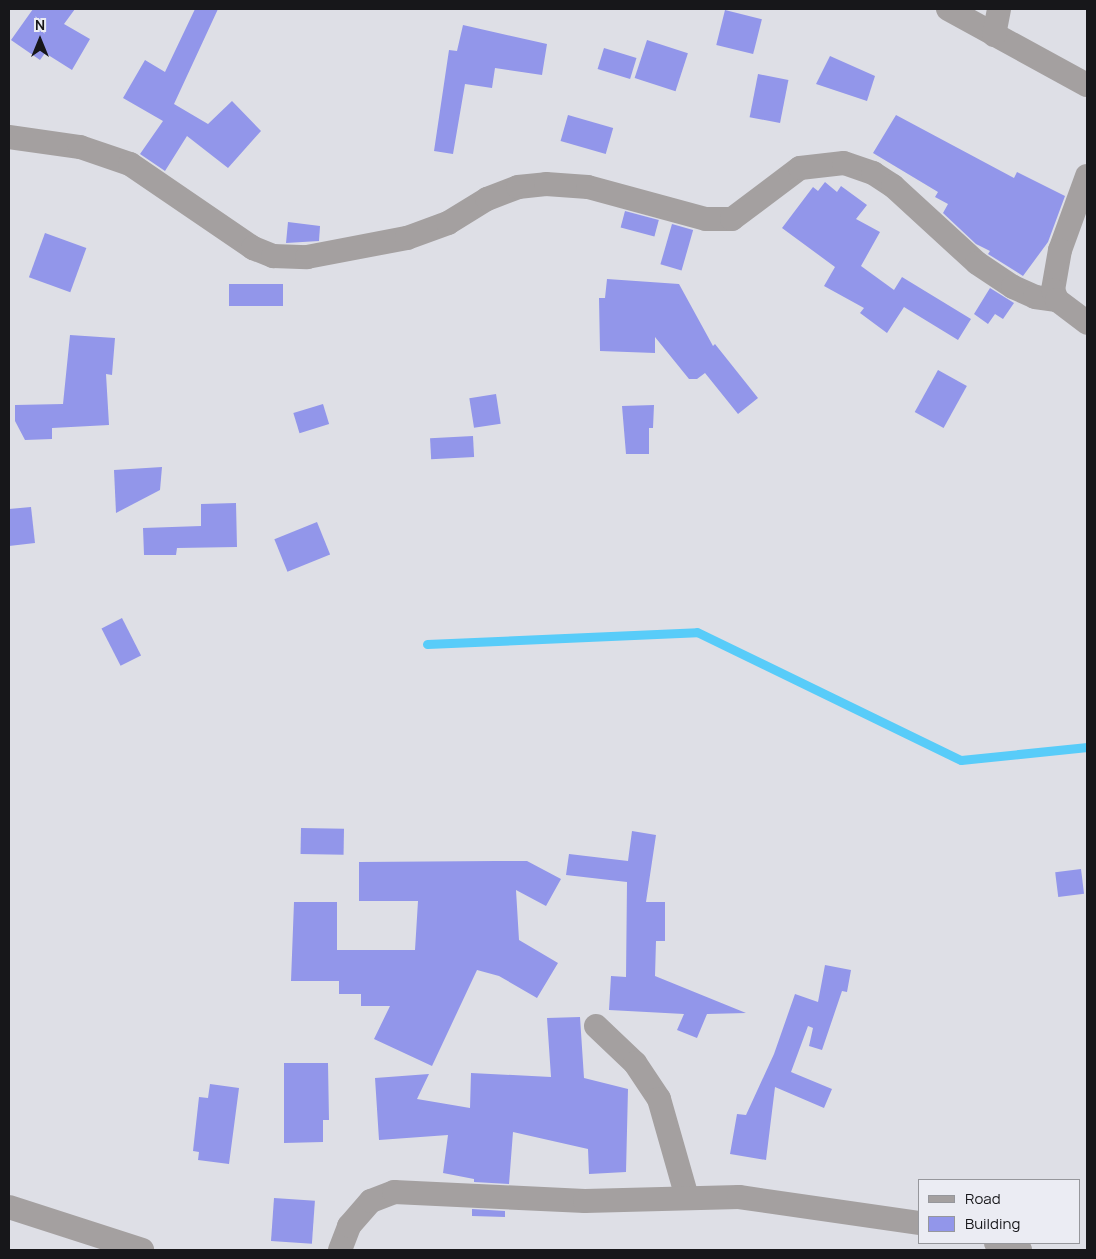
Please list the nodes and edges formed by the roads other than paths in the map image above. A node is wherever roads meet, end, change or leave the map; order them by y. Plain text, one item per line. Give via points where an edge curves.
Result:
1 (948, 9) edge
2 (999, 9) edge
3 (994, 34) junction
4 (1087, 85) edge
5 (9, 137) edge
6 (1087, 176) edge
7 (1057, 300) junction
8 (1087, 323) edge
9 (596, 1026) dead end
10 (686, 1197) junction
11 (9, 1207) edge
12 (918, 1223) edge
13 (999, 1244) edge
14 (142, 1250) edge
15 (340, 1250) edge
16 (1020, 1250) edge

1 - 3 street
2 - 3 street
3 - 4 street
5 - 7 street via 80,147 130,164 253,248 273,256 307,257 407,238 448,223 487,199 518,188 546,184 588,188 706,219 732,219 800,168 844,163 873,173 893,186 977,262 1013,287 1035,297
6 - 7 street via 1053,275
7 - 8 street
9 - 10 street via 635,1063 659,1099
10 - 12 street via 783,1202
10 - 15 street via 585,1200 394,1192 371,1201 350,1226
11 - 14 street
13 - 16 street

